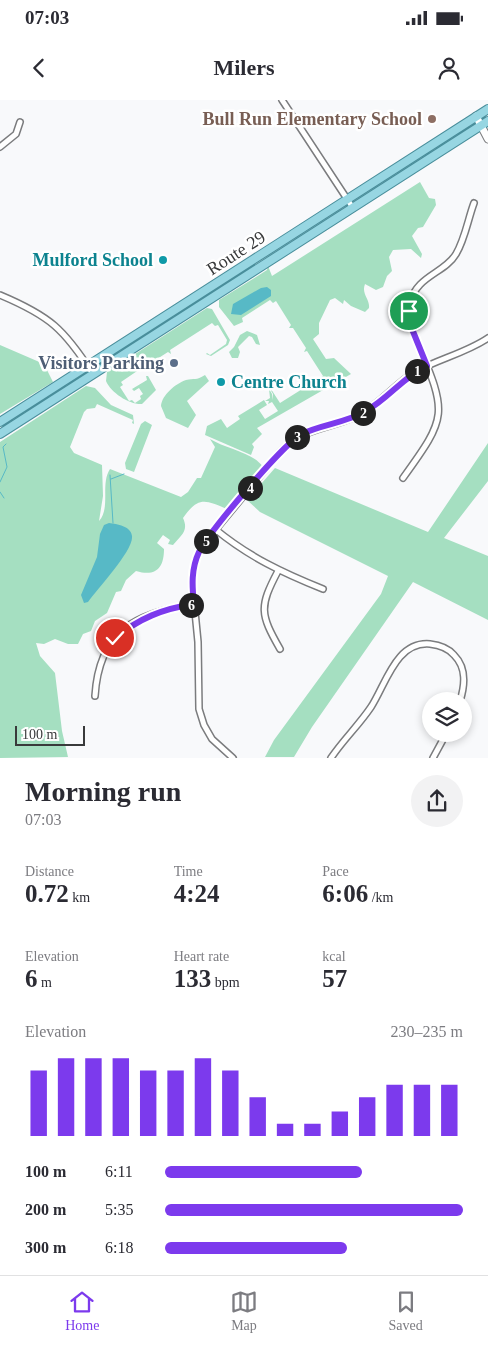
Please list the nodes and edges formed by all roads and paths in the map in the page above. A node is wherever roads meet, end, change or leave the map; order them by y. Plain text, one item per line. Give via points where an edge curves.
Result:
1 (282, 100) edge
2 (486, 110) edge
3 (476, 116) junction
4 (20, 122) dead end
5 (486, 122) edge
6 (488, 138) edge
7 (0, 146) edge
8 (347, 199) junction
9 (474, 203) dead end
10 (353, 208) junction
11 (0, 295) edge
12 (488, 338) edge
13 (88, 366) junction
14 (427, 366) junction
15 (93, 374) junction
16 (0, 422) edge
17 (0, 434) edge
18 (402, 478) dead end
19 (216, 529) junction
20 (278, 571) junction
21 (324, 589) dead end
22 (194, 604) junction
23 (280, 649) dead end
24 (461, 692) edge
25 (95, 696) dead end
26 (442, 742) edge
27 (233, 758) edge
28 (331, 758) edge
29 (433, 758) edge

1 - 8 street
2 - 3 main road, Route 29
2 - 5 main road
3 - 5 main road
3 - 8 main road, Route 29
4 - 7 street via 16,134
5 - 6 main road
5 - 10 main road, Route 29
8 - 10 street
8 - 13 main road, Route 29
9 - 14 street via 456,255 420,284 410,303 410,324
10 - 15 main road, Route 29
11 - 13 street via 50,319
12 - 14 street
13 - 15 street
13 - 16 main road, Route 29
14 - 18 street via 438,396 437,422 430,440
14 - 19 street via 406,377 366,412 312,430 293,440
15 - 17 main road, Route 29
19 - 20 street via 241,550
19 - 22 street via 195,562 192,582
20 - 21 street
20 - 23 street via 266,596 264,612 267,628
22 - 25 street via 150,614 115,638 100,660
22 - 27 street via 199,709 212,739
24 - 28 street via 464,676 456,656 437,645 413,647 399,658 370,708
26 - 29 street

